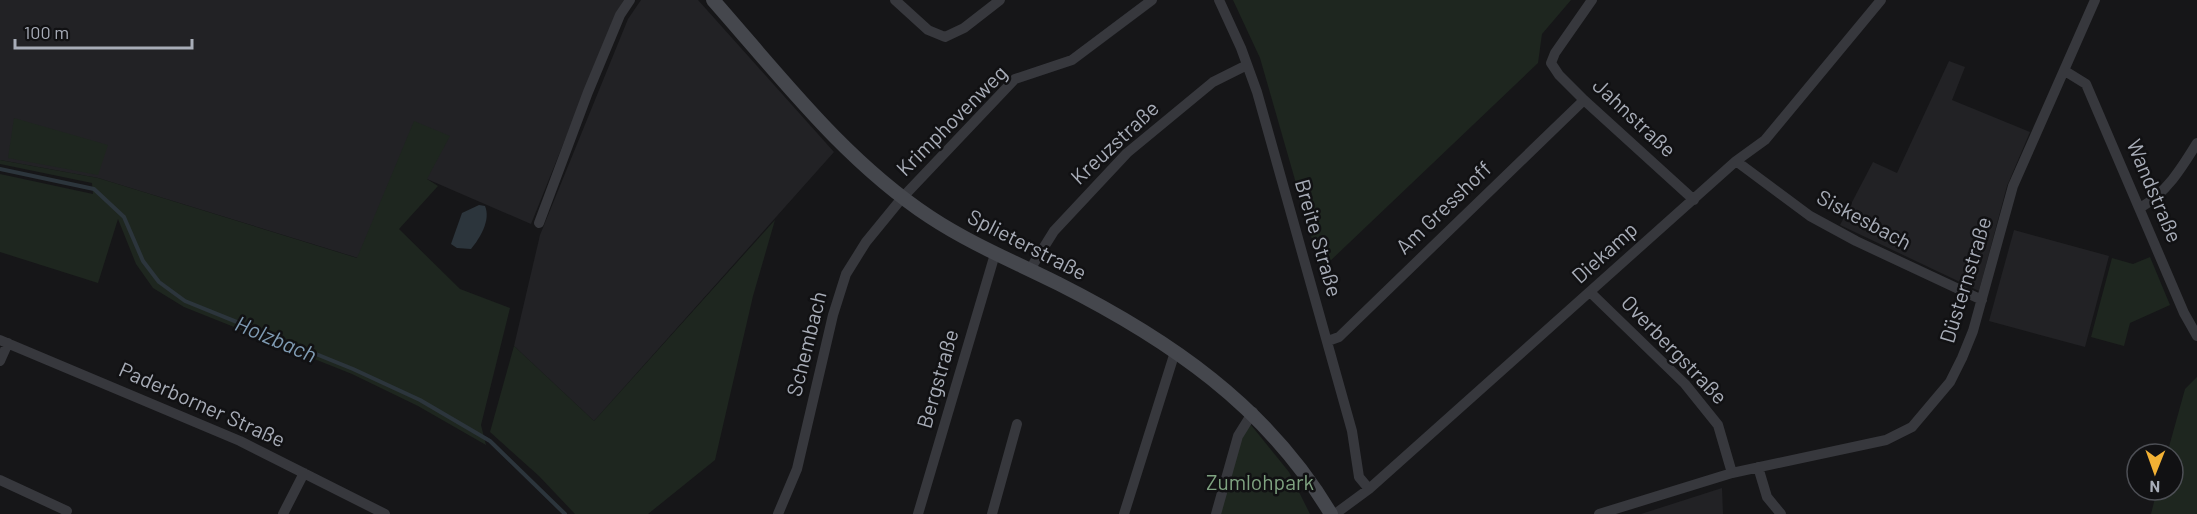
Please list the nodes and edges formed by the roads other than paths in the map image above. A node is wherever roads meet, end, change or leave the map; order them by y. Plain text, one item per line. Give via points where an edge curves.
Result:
1 (630, 0) edge
2 (713, 0) edge
3 (895, 0) edge
4 (1000, 0) edge
5 (1152, 0) edge
6 (1219, 0) edge
7 (1592, 0) edge
8 (1881, 0) edge
9 (2095, 0) edge
10 (1247, 65) junction
11 (2065, 71) junction
12 (1584, 100) junction
13 (2197, 143) edge
14 (1736, 161) junction
15 (902, 198) junction
16 (1694, 200) junction
17 (2140, 208) junction
18 (539, 223) dead end
19 (995, 254) junction
20 (1029, 271) junction
21 (1591, 293) junction
22 (1982, 300) junction
23 (2197, 336) edge
24 (4, 341) edge
25 (1328, 341) junction
26 (1175, 352) junction
27 (0, 362) edge
28 (1253, 412) junction
29 (1017, 424) dead end
30 (1758, 467) junction
31 (304, 473) junction
32 (1732, 473) junction
33 (0, 480) edge
34 (1369, 489) junction
35 (67, 512) dead end
36 (283, 514) edge
37 (385, 514) edge
38 (778, 514) edge
39 (918, 514) edge
40 (992, 514) edge
41 (1124, 514) edge
42 (1216, 514) edge
43 (1333, 514) edge
44 (1599, 514) edge
45 (1781, 514) edge

1 - 18 street via 588,92
2 - 15 street, Splieterstraße via 830,134
3 - 4 street via 928,30 945,37 964,28
5 - 15 street, Krimphovenweg via 1072,60 1014,79
6 - 10 street, Breite Straße
7 - 12 street, Jahnstraße via 1551,63
8 - 14 street, Diekamp via 1765,140
9 - 11 street, Düsternstraße
10 - 20 street, Kreuzstraße via 1214,82 1127,153 1054,231
10 - 25 street, Breite Straße
11 - 17 street, Wandstraße via 2086,84
11 - 22 street, Düsternstraße via 2013,186
12 - 16 street, Jahnstraße
12 - 25 street, Am Gresshoff via 1339,337
13 - 17 street via 2175,178
14 - 16 street, Diekamp
14 - 22 street, Siskesbach via 1810,216 1856,242
15 - 19 street, Splieterstraße via 957,235
15 - 38 street, Schembach via 846,274 832,315 796,469
16 - 21 street, Diekamp
17 - 23 street, Wandstraße
19 - 20 street, Splieterstraße
19 - 39 street, Bergstraße
20 - 26 street, Splieterstraße via 1116,314
21 - 32 street, Overbergstraße via 1685,384 1718,425
21 - 34 street, Diekamp
22 - 30 street, Düsternstraße via 1950,382 1912,427 1886,440
24 - 27 street
24 - 31 street, Paderborner Straße via 240,441
25 - 34 street, Breite Straße via 1352,430 1359,477
26 - 28 street, Splieterstraße
26 - 41 street
28 - 42 street via 1238,436
28 - 43 street, Splieterstraße via 1291,454
29 - 40 street
30 - 32 street, Düsternstraße
30 - 45 street via 1767,497
31 - 36 street
31 - 37 street, Paderborner Straße
32 - 44 street, Düsternstraße
33 - 35 street
34 - 43 street, Diekamp

